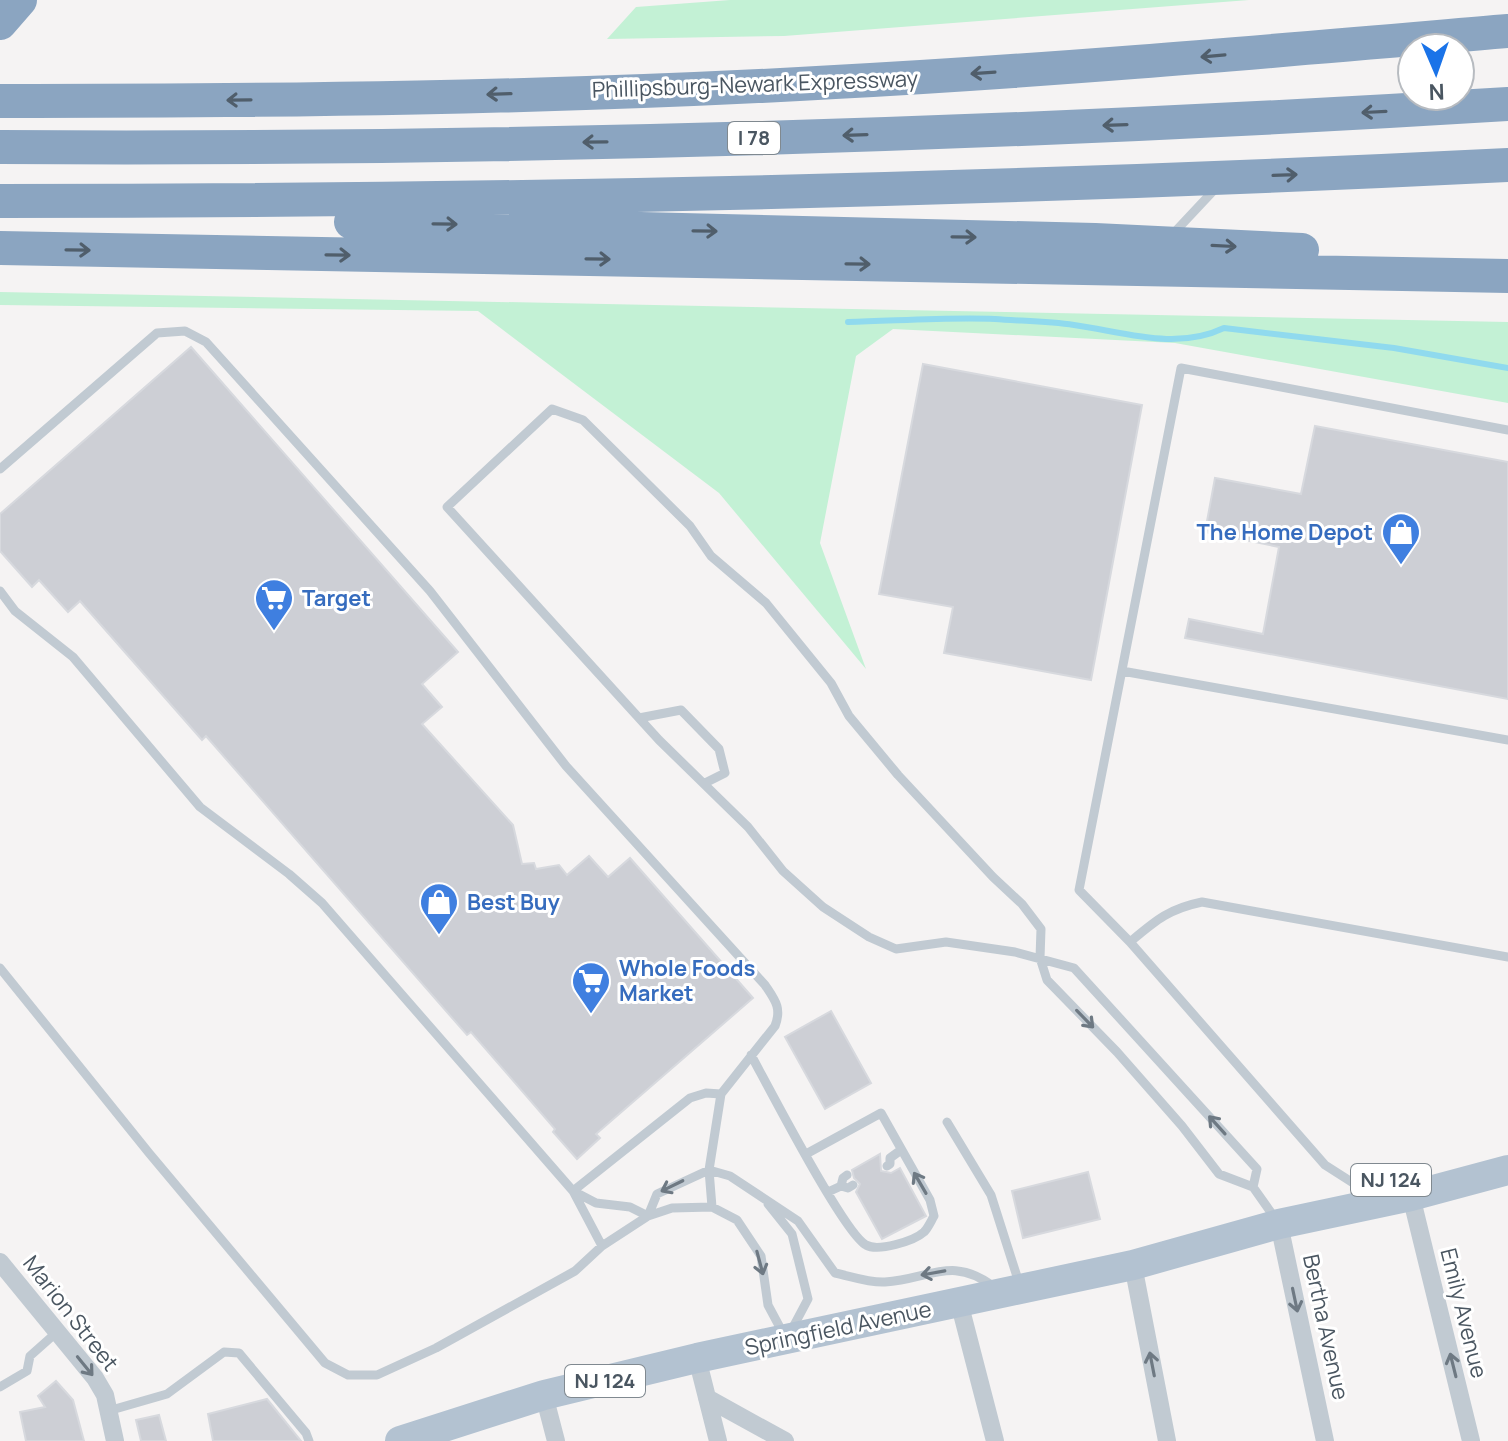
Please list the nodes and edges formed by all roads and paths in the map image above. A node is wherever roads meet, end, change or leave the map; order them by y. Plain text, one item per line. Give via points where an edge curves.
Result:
1 (20, 0) edge
2 (0, 23) edge
3 (1508, 31) edge
4 (1290, 49) junction
5 (1396, 52) edge
6 (1476, 53) edge
7 (1508, 54) edge
8 (0, 101) edge
9 (1508, 104) edge
10 (0, 147) edge
11 (1508, 165) edge
12 (1227, 177) junction
13 (0, 201) edge
14 (88, 201) junction
15 (1165, 243) junction
16 (0, 248) edge
17 (1508, 276) edge
18 (1508, 430) edge
19 (0, 469) edge
20 (0, 591) edge
21 (1122, 671) junction
22 (639, 718) junction
23 (1508, 740) edge
24 (705, 783) junction
25 (1130, 942) junction
26 (1508, 957) edge
27 (1040, 958) junction
28 (0, 968) edge
29 (751, 1055) junction
30 (721, 1094) junction
31 (947, 1122) dead end
32 (901, 1150) junction
33 (1508, 1150) edge
34 (806, 1154) junction
35 (886, 1160) dead end
36 (709, 1170) junction
37 (1508, 1170) edge
38 (847, 1175) dead end
39 (853, 1185) dead end
40 (841, 1186) junction
41 (1253, 1187) junction
42 (1361, 1188) junction
43 (573, 1191) junction
44 (828, 1192) junction
45 (1411, 1196) junction
46 (764, 1199) junction
47 (712, 1207) junction
48 (648, 1216) junction
49 (1279, 1224) junction
50 (602, 1246) junction
51 (0, 1262) edge
52 (1133, 1265) junction
53 (1012, 1291) junction
54 (959, 1302) junction
55 (57, 1332) junction
56 (787, 1339) junction
57 (697, 1358) junction
58 (0, 1387) edge
59 (544, 1395) junction
60 (707, 1398) junction
61 (108, 1411) junction
62 (115, 1441) edge
63 (309, 1441) edge
64 (400, 1441) edge
65 (556, 1441) edge
66 (718, 1441) edge
67 (785, 1441) edge
68 (995, 1441) edge
69 (1167, 1441) edge
70 (1325, 1441) edge
71 (1471, 1441) edge

1 - 2 highway
3 - 4 highway, Phillipsburg-Newark Expressway
4 - 5 highway
4 -> 8 highway, Phillipsburg-Newark Expressway via 776,85
6 - 7 highway
9 -> 10 highway, I 78 via 733,139
12 -> 11 highway
12 - 14 highway via 659,195
12 - 15 lane
13 - 14 highway
14 -> 15 highway via 232,219
15 -> 17 highway via 1336,252
16 -> 17 highway
18 - 21 lane via 1181,368
19 - 29 lane via 157,333 185,331 206,342 430,591 566,766 765,985 779,1015
20 - 43 lane via 15,611 73,657 200,807 322,903
21 - 23 lane
21 - 25 lane via 1079,890
22 - 24 lane
22 - 24 lane via 681,710 719,749 725,773
22 - 27 lane via 447,507 552,409 583,420 690,526 711,556 766,603 898,775 1022,904 1041,929
24 - 27 lane via 783,871 823,907 869,937 896,949 946,942
25 - 26 lane via 1159,917 1202,902
25 - 42 lane via 1325,1165
27 -> 41 lane via 1047,980 1117,1052 1219,1174
41 -> 27 lane via 1257,1169 1074,968
28 - 50 lane via 325,1363 348,1375 377,1375 436,1348 575,1271
29 - 30 lane
29 - 34 lane
30 - 36 lane
30 - 43 lane via 690,1098
31 - 53 lane via 991,1195
32 - 34 lane via 881,1113
32 - 35 lane
44 -> 32 lane via 853,1234 867,1246 886,1248 923,1233 934,1216 930,1200
33 - 42 main road, Springfield Avenue / NJ 124
34 - 44 lane
36 - 46 lane via 730,1176
36 - 47 lane
36 -> 48 lane via 657,1194
37 - 45 main road, Springfield Avenue / NJ 124
38 - 40 lane
39 - 40 lane
40 - 44 lane
41 - 49 lane
42 - 49 main road, Springfield Avenue / NJ 124
43 - 48 lane via 596,1203 630,1207
43 - 50 lane
45 - 49 main road, Springfield Avenue / NJ 124
71 -> 45 street, Emily Avenue
53 -> 46 lane via 957,1269 883,1282 835,1273 798,1221
46 - 56 lane via 792,1234 808,1299
47 - 48 lane via 672,1208
47 -> 56 lane via 737,1220 761,1256 768,1305
48 - 50 lane
49 - 52 main road, Springfield Avenue / NJ 124
49 -> 70 street, Bertha Avenue
51 - 55 street, Marion Street
52 - 53 main road, Springfield Avenue / NJ 124
69 -> 52 street
53 - 54 main road, Springfield Avenue / NJ 124
54 - 56 main road, Springfield Avenue / NJ 124
54 - 68 street
55 - 58 lane via 30,1356 27,1371
55 -> 61 street, Marion Street via 95,1378
56 - 57 main road, Springfield Avenue / NJ 124
57 - 59 main road, Springfield Avenue / NJ 124
57 - 60 street
59 - 64 main road, Springfield Avenue / NJ 124
59 - 65 street
60 - 66 street
60 - 67 street
61 - 62 street, Marion Street
61 - 63 lane via 167,1394 224,1352 239,1353

